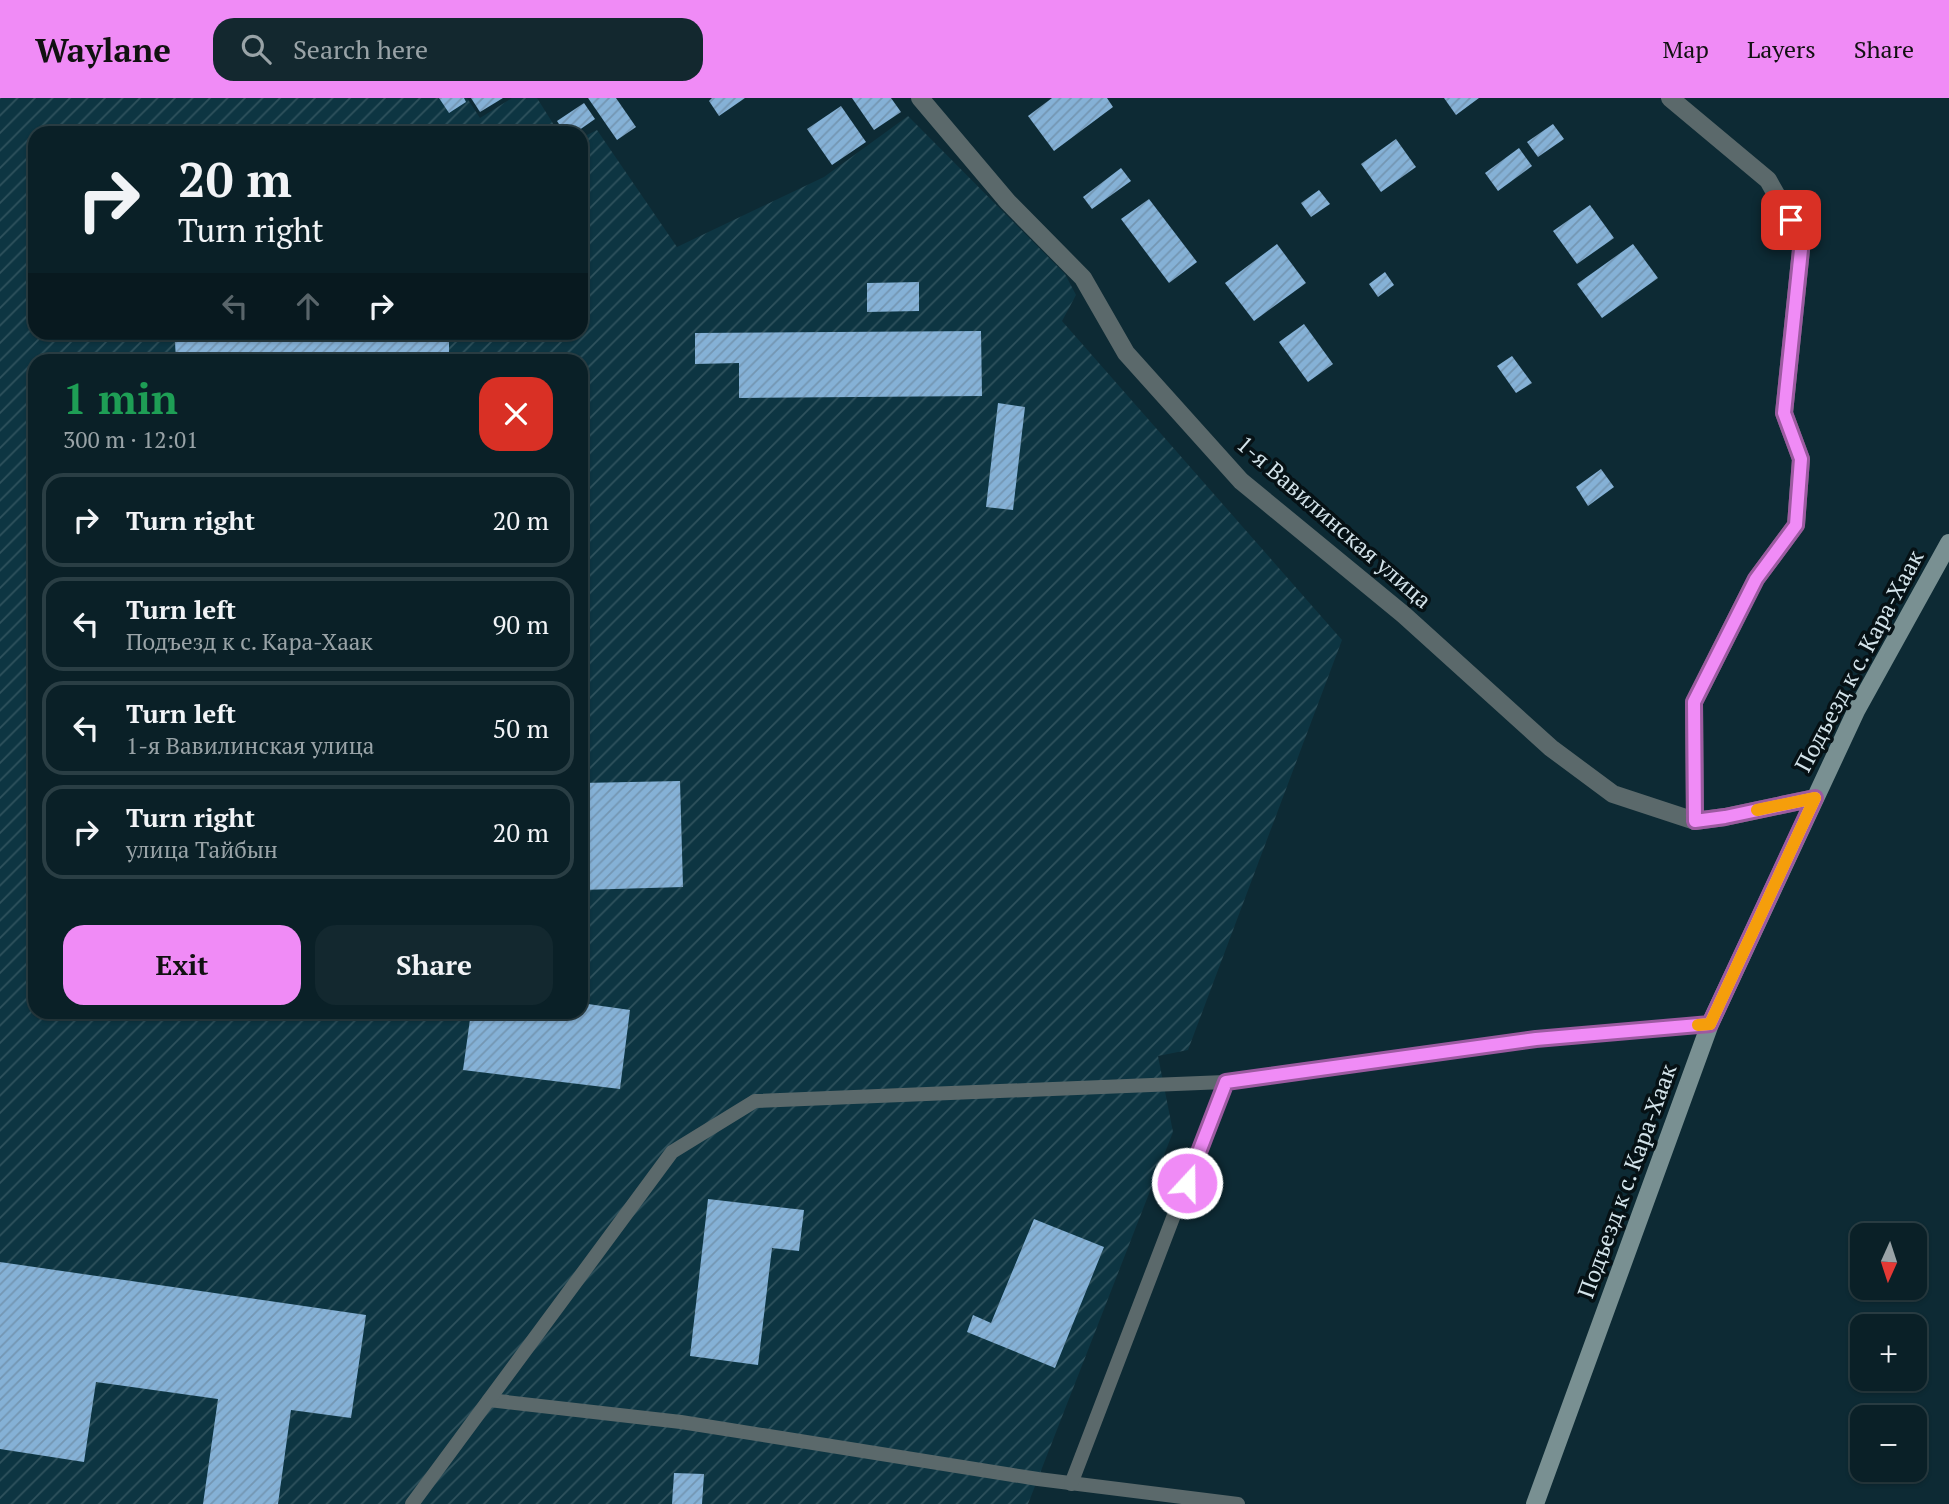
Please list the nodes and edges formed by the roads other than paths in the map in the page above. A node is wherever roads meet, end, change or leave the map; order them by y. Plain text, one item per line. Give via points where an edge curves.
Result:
1 (920, 98) edge
2 (1670, 98) edge
3 (1949, 543) edge
4 (1815, 798) junction
5 (1695, 821) junction
6 (1710, 1024) junction
7 (1226, 1082) junction
8 (489, 1399) junction
9 (1071, 1484) junction
10 (412, 1504) edge
11 (1238, 1504) edge
12 (1535, 1504) edge

1 - 5 street, 1-я Вавилинская улица via 1008,202 1083,278 1126,353 1241,481 1404,615 1550,748 1613,794
2 - 5 street via 1769,180 1802,240 1784,413 1801,459 1796,525 1756,579 1694,702
3 - 4 street, Подъезд к с. Кара-Хаак via 1856,711
4 - 5 street, 1-я Вавилинская улица
4 - 6 street, Подъезд к с. Кара-Хаак
6 - 7 lane via 1536,1039
6 - 12 street, Подъезд к с. Кара-Хаак
7 - 8 lane via 755,1101 672,1152
7 - 9 lane
8 - 9 lane via 681,1422
8 - 10 lane
9 - 11 lane

